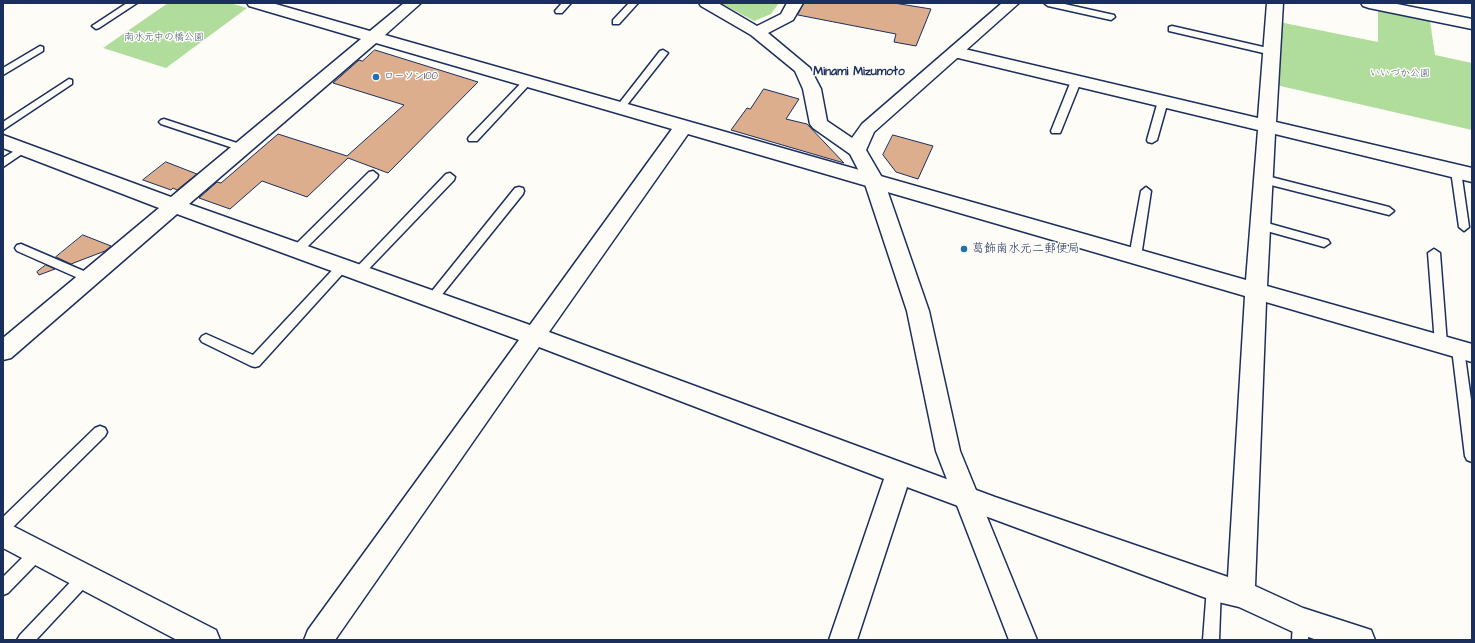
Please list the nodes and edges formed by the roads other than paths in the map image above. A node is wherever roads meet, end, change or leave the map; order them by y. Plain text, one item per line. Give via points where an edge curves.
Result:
1 (134, 3) edge
2 (256, 3) edge
3 (413, 3) edge
4 (567, 3) edge
5 (634, 3) edge
6 (696, 3) edge
7 (707, 3) edge
8 (795, 3) edge
9 (1011, 3) edge
10 (1048, 3) edge
11 (1275, 3) edge
12 (1369, 3) edge
13 (559, 11) dead end
14 (722, 12) junction
15 (1110, 17) dead end
16 (616, 22) dead end
17 (1472, 24) edge
18 (96, 26) dead end
19 (1172, 29) dead end
20 (757, 32) junction
21 (373, 37) junction
22 (40, 49) dead end
23 (956, 52) junction
24 (1272, 52) junction
25 (663, 53) dead end
26 (3, 72) edge
27 (1076, 80) junction
28 (528, 81) junction
29 (69, 82) dead end
30 (1163, 101) junction
31 (620, 108) junction
32 (164, 122) dead end
33 (684, 126) junction
34 (3, 127) edge
35 (1266, 127) junction
36 (1056, 131) dead end
37 (474, 140) dead end
38 (1152, 140) dead end
39 (14, 145) edge
40 (242, 148) junction
41 (858, 150) junction
42 (3, 163) edge
43 (1464, 173) edge
44 (374, 175) dead end
45 (450, 177) dead end
46 (1263, 179) junction
47 (874, 181) junction
48 (519, 191) dead end
49 (1146, 191) dead end
50 (174, 206) junction
51 (1390, 212) dead end
52 (1260, 225) junction
53 (1464, 226) dead end
54 (1324, 243) dead end
55 (21, 248) dead end
56 (298, 249) junction
57 (1434, 253) dead end
58 (1136, 257) junction
59 (351, 269) junction
60 (89, 278) junction
61 (1256, 292) junction
62 (432, 299) junction
63 (534, 336) junction
64 (206, 339) dead end
65 (6, 344) edge
66 (1457, 349) edge
67 (100, 432) dead end
68 (1472, 456) edge
69 (899, 472) junction
70 (967, 499) junction
71 (3, 527) edge
72 (3, 534) edge
73 (38, 552) junction
74 (85, 577) junction
75 (1214, 587) junction
76 (3, 588) edge
77 (1241, 594) junction
78 (1301, 630) edge
79 (25, 640) edge
80 (206, 640) edge
81 (318, 640) edge
82 (843, 640) edge
83 (1023, 640) edge
84 (1211, 640) edge
85 (1361, 640) edge

1 - 18 lane
2 - 21 street
3 - 21 street
4 - 13 lane
5 - 16 lane
6 - 14 street
7 - 14 street
8 - 20 street via 787,17
9 - 23 street
10 - 15 lane
11 - 24 street
12 - 17 street
14 - 20 street
19 - 24 lane
20 - 41 street via 802,68 812,89 819,124
21 - 28 street
21 - 40 street
22 - 26 lane
23 - 27 street
23 - 41 street via 868,128 861,138
24 - 35 street
25 - 31 lane
27 - 30 street
27 - 36 lane
28 - 31 street
28 - 37 lane
29 - 34 lane
30 - 35 street
30 - 38 lane
31 - 33 street
32 - 40 lane
33 - 47 street
33 - 63 street
35 - 43 street
35 - 46 street
39 - 42 lane
39 - 50 street
40 - 50 street
41 - 47 street
43 - 53 lane
44 - 56 lane
45 - 59 lane
46 - 51 lane
46 - 52 street
47 - 58 street
47 - 70 street via 918,312 948,451
48 - 62 lane
49 - 58 lane
50 - 56 street
50 - 60 street
52 - 54 lane
52 - 61 street
55 - 60 lane
56 - 59 street
57 - 66 lane
58 - 61 street
59 - 62 street
59 - 64 lane via 255,362
60 - 65 street
61 - 66 street
61 - 77 street
62 - 63 street
63 - 69 street
63 - 81 street
66 - 68 lane
67 - 71 lane
69 - 70 street
69 - 82 street
70 - 75 street
70 - 83 street
72 - 73 street
73 - 74 street
73 - 76 lane
74 - 79 lane
74 - 80 street
75 - 77 street
75 - 84 lane
77 - 78 street
78 - 85 street

